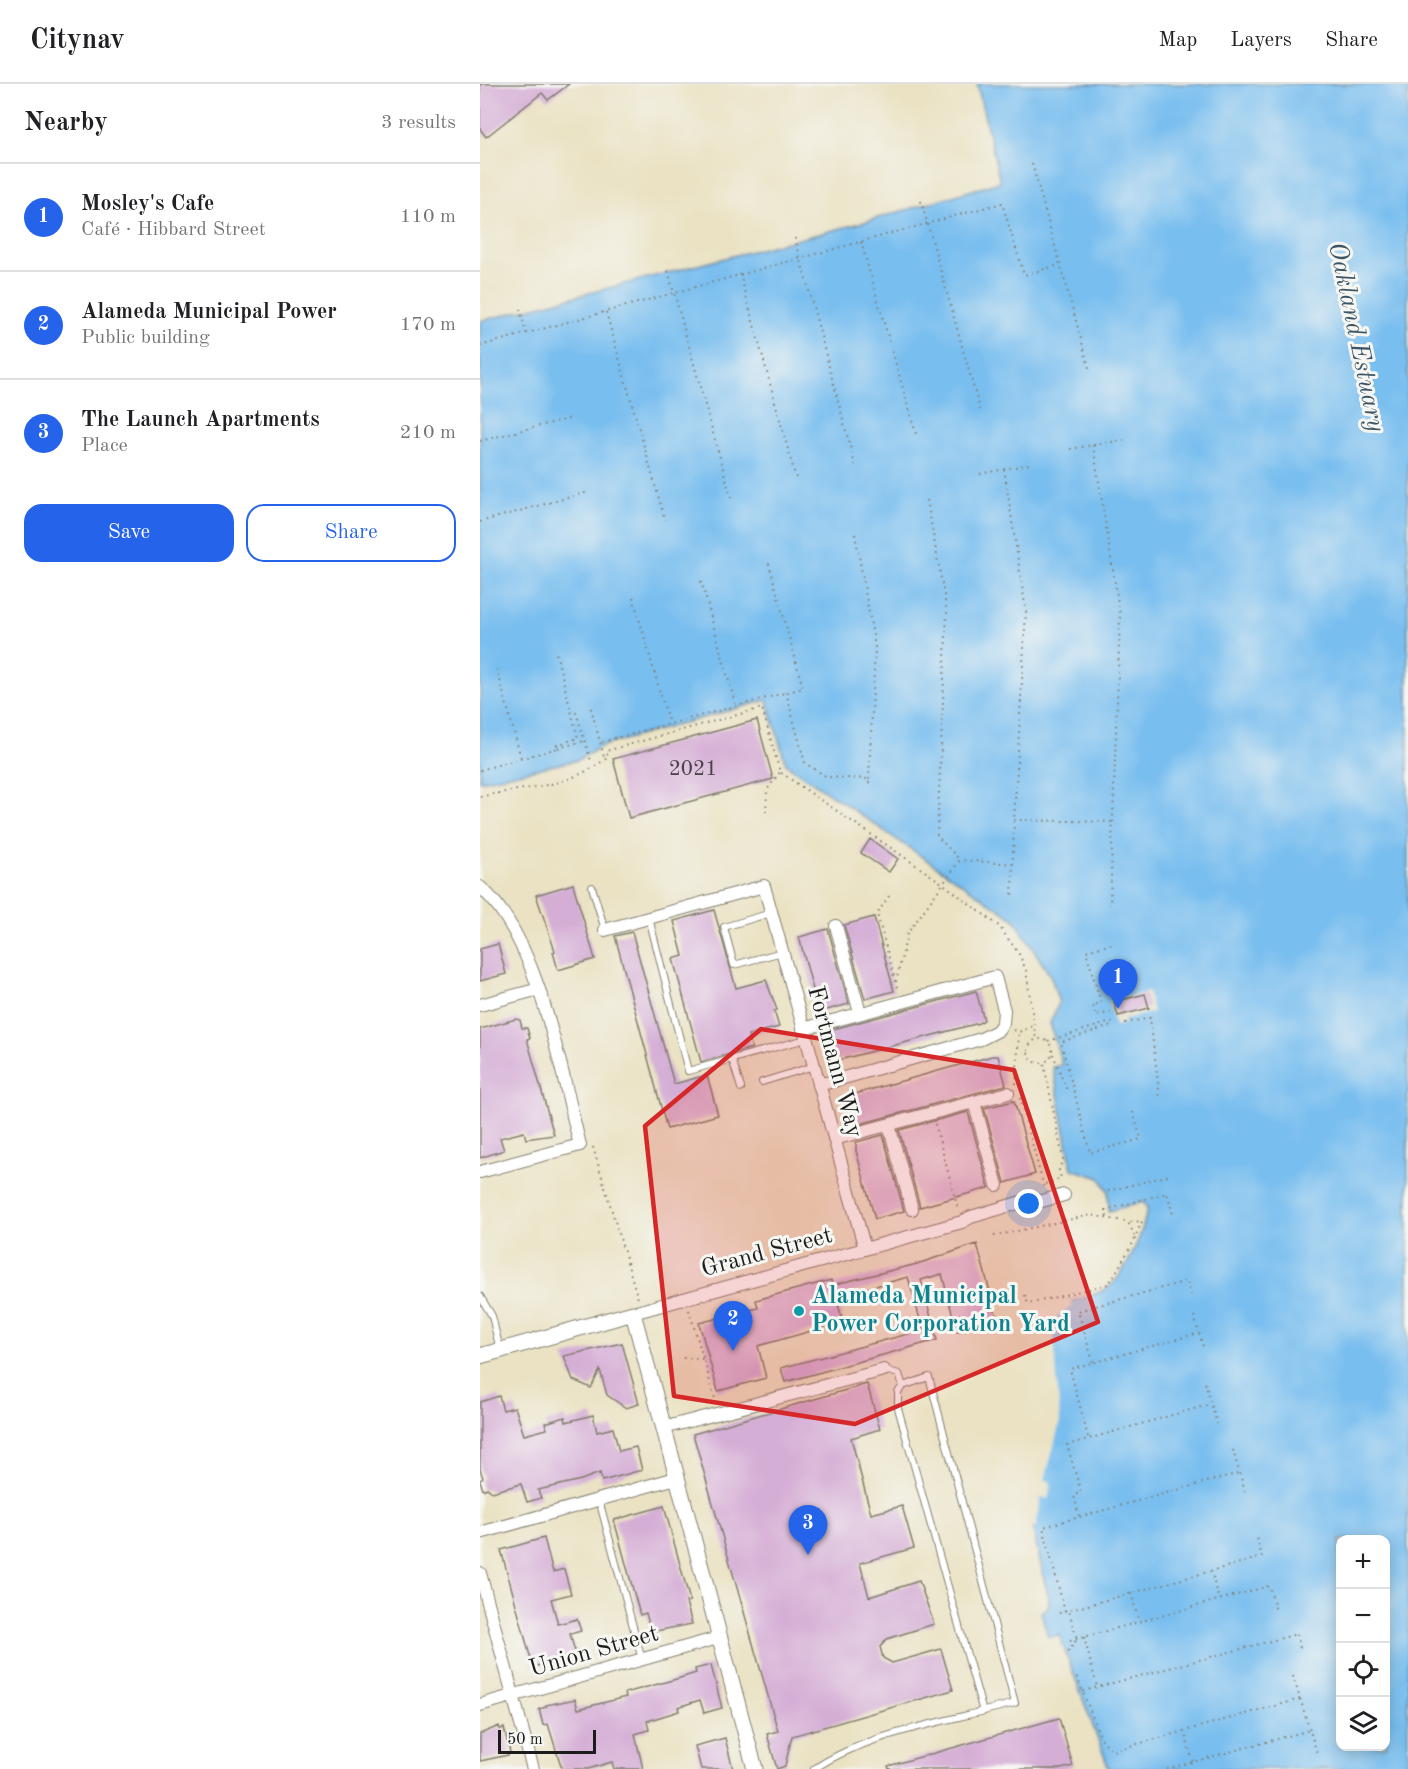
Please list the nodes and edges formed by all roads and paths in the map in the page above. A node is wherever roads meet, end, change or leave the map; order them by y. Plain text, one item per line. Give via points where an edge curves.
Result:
1 (1032, 164) dead end
2 (921, 201) dead end
3 (928, 223) junction
4 (795, 238) dead end
5 (861, 242) junction
6 (799, 258) junction
7 (1059, 265) junction
8 (668, 271) dead end
9 (740, 274) junction
10 (675, 292) junction
11 (520, 309) dead end
12 (606, 312) junction
13 (526, 333) junction
14 (480, 346) edge
15 (1090, 371) dead end
16 (980, 410) dead end
17 (572, 418) dead end
18 (916, 434) dead end
19 (1124, 440) dead end
20 (480, 441) edge
21 (1093, 445) junction
22 (1070, 449) dead end
23 (1030, 464) dead end
24 (855, 465) dead end
25 (1004, 469) junction
26 (980, 474) dead end
27 (797, 482) dead end
28 (588, 492) dead end
29 (927, 500) dead end
30 (732, 501) dead end
31 (665, 520) dead end
32 (480, 522) edge
33 (855, 534) dead end
34 (768, 560) dead end
35 (701, 581) dead end
36 (633, 597) dead end
37 (556, 653) dead end
38 (497, 669) dead end
39 (786, 692) junction
40 (736, 706) junction
41 (591, 708) dead end
42 (576, 712) dead end
43 (669, 724) junction
44 (585, 741) junction
45 (602, 742) dead end
46 (558, 748) junction
47 (606, 757) junction
48 (521, 758) junction
49 (591, 761) dead end
50 (480, 770) edge
51 (780, 772) junction
52 (868, 779) junction
53 (869, 787) dead end
54 (480, 797) edge
55 (766, 812) dead end
56 (1014, 820) junction
57 (1113, 822) junction
58 (960, 860) junction
59 (1013, 864) junction
60 (942, 883) junction
61 (480, 887) edge
62 (592, 887) dead end
63 (889, 896) dead end
64 (1012, 899) dead end
65 (1110, 905) dead end
66 (771, 913) junction
67 (649, 918) junction
68 (836, 926) dead end
69 (605, 930) joint
70 (1112, 944) dead end
71 (782, 952) junction
72 (896, 982) junction
73 (539, 989) junction
74 (901, 1003) junction
75 (480, 1005) edge
76 (1111, 1012) dead end
77 (860, 1014) junction
78 (1113, 1021) dead end
79 (1003, 1023) junction
80 (1125, 1023) dead end
81 (1033, 1026) junction
82 (1110, 1026) dead end
83 (1018, 1032) junction
84 (805, 1034) junction
85 (1036, 1039) junction
86 (1048, 1041) junction
87 (1053, 1054) junction
88 (732, 1059) junction
89 (1044, 1064) junction
90 (814, 1066) junction
91 (762, 1082) dead end
92 (819, 1085) junction
93 (741, 1088) dead end
94 (1073, 1088) junction
95 (1008, 1093) dead end
96 (1160, 1098) dead end
97 (974, 1102) junction
98 (1132, 1109) dead end
99 (932, 1113) junction
100 (889, 1125) junction
101 (834, 1140) junction
102 (480, 1172) edge
103 (1170, 1175) dead end
104 (1043, 1184) junction
105 (997, 1185) dead end
106 (1108, 1191) dead end
107 (1064, 1195) dead end
108 (1048, 1200) junction
109 (912, 1209) dead end
110 (1173, 1214) dead end
111 (1107, 1217) junction
112 (962, 1222) junction
113 (1128, 1222) junction
114 (994, 1236) dead end
115 (1135, 1237) junction
116 (865, 1249) junction
117 (1025, 1295) dead end
118 (1191, 1295) dead end
119 (480, 1296) edge
120 (686, 1298) junction
121 (633, 1313) junction
122 (1194, 1316) dead end
123 (1199, 1333) junction
124 (500, 1350) junction
125 (1203, 1350) dead end
126 (480, 1356) edge
127 (683, 1358) dead end
128 (703, 1359) junction
129 (1094, 1362) junction
130 (884, 1370) joint
131 (1205, 1383) dead end
132 (903, 1386) junction
133 (1211, 1404) junction
134 (718, 1413) junction
135 (1217, 1424) dead end
136 (663, 1428) junction
137 (1089, 1438) junction
138 (1233, 1450) dead end
139 (1239, 1473) junction
140 (676, 1478) junction
141 (1245, 1496) dead end
142 (599, 1500) junction
143 (1079, 1516) junction
144 (480, 1533) edge
145 (1257, 1538) dead end
146 (1211, 1571) junction
147 (480, 1573) edge
148 (1131, 1593) junction
149 (1219, 1600) junction
150 (1067, 1611) junction
151 (1276, 1611) dead end
152 (1059, 1613) dead end
153 (1139, 1622) junction
154 (1084, 1637) junction
155 (718, 1638) junction
156 (1077, 1639) junction
157 (1070, 1641) dead end
158 (1300, 1648) dead end
159 (1068, 1652) dead end
160 (643, 1660) junction
161 (1293, 1676) dead end
162 (1077, 1677) dead end
163 (1097, 1687) junction
164 (1083, 1691) junction
165 (514, 1696) junction
166 (1300, 1699) junction
167 (480, 1705) edge
168 (983, 1712) junction
169 (1310, 1730) junction
170 (1184, 1731) junction
171 (1317, 1752) dead end
172 (1192, 1762) junction
173 (533, 1769) edge
174 (755, 1769) edge
175 (814, 1769) edge
176 (1167, 1769) edge

1 - 7 path
2 - 3 path
3 - 5 path
3 - 7 path via 1002,203 1024,275
3 - 16 path
4 - 6 path
5 - 6 path
5 - 18 path
6 - 9 path
6 - 24 path
7 - 15 path
8 - 10 path
9 - 10 path
9 - 27 path
10 - 12 path
10 - 30 path
11 - 13 path
12 - 13 path
12 - 31 path
13 - 14 path
17 - 20 path
19 - 21 path
21 - 22 path
21 - 57 path via 1120,615
23 - 25 path
25 - 26 path
25 - 56 path via 1026,610
28 - 32 path
29 - 58 path via 947,612 937,836
33 - 52 path via 875,646
34 - 39 path via 803,688
35 - 40 path
36 - 43 path
37 - 46 path via 578,738 557,745
38 - 48 path
39 - 40 path
39 - 52 path via 805,764 827,777
40 - 43 path
41 - 47 path
42 - 44 path
43 - 45 path
44 - 46 path
44 - 49 path
46 - 48 path
47 - 51 path via 606,751 762,708
47 - 54 path via 568,781
48 - 50 path
51 - 55 path via 767,790
51 - 60 path
52 - 53 path
56 - 57 path
56 - 59 path
57 - 65 path
58 - 59 path
58 - 60 path
59 - 64 path
60 - 72 path via 907,934
60 - 81 path via 989,916 1019,954 1030,985
61 - 73 street via 516,934
62 - 69 lane
63 - 72 path via 877,914
66 - 67 street, Fortmann Way via 764,886
66 - 71 street, Fortmann Way
66 - 71 lane via 724,927 734,965
67 - 69 street
67 - 88 lane via 688,1071
68 - 77 street
70 - 76 path via 1086,951 1101,1003 1093,1005 1096,1016
71 - 84 street, Fortmann Way
72 - 74 path
73 - 75 street
73 - 102 street via 580,1145
74 - 77 street
74 - 79 street via 995,977 1004,1010
77 - 84 street
78 - 86 path
79 - 83 path
79 - 92 street via 981,1039
80 - 96 path via 1150,1018
81 - 83 path
81 - 85 path
82 - 94 path via 1061,1042
83 - 104 path via 1016,1083
84 - 88 lane
84 - 90 street, Fortmann Way
85 - 86 path
85 - 89 path via 1028,1049 1029,1057
86 - 87 path
87 - 89 path
87 - 94 path via 1066,1088
88 - 93 lane
89 - 104 path via 1063,1159 1061,1178
90 - 91 lane
90 - 92 street, Fortmann Way
92 - 101 street, Fortmann Way
94 - 98 path via 1090,1153 1141,1139
95 - 97 street
97 - 99 street
97 - 105 street
99 - 100 street
99 - 112 path
100 - 101 street
100 - 109 street
101 - 116 street, Fortmann Way
103 - 106 path
104 - 108 path
107 - 108 street, Grand Street
108 - 112 street, Grand Street via 1028,1200
110 - 111 path via 1167,1193 1106,1210
111 - 113 path
111 - 114 path via 1091,1215
112 - 116 street, Grand Street
113 - 115 path
113 - 115 path via 1142,1221
115 - 117 path via 1109,1284 1028,1304
116 - 120 street, Grand Street
118 - 129 path via 1187,1281 1078,1311
119 - 124 lane via 492,1316
120 - 121 street, Grand Street
120 - 128 path
121 - 124 street, Grand Street
121 - 136 street
122 - 123 path
123 - 125 path
123 - 129 path
124 - 126 street, Grand Street
127 - 128 path
128 - 134 path
129 - 137 path via 1070,1369
130 - 132 lane via 899,1374
130 - 134 street
131 - 133 path
132 - 168 lane via 898,1392 898,1408
132 - 168 lane via 929,1377 1008,1673 1015,1704
133 - 135 path
133 - 137 path
134 - 136 street
136 - 140 street
137 - 143 path via 1067,1445 1081,1492 1074,1495
138 - 139 path
139 - 141 path
139 - 143 path
140 - 142 street
140 - 155 street
142 - 144 street
142 - 160 lane
143 - 150 path via 1043,1527
145 - 146 path via 1262,1557
146 - 148 path
146 - 149 path
147 - 165 street
148 - 150 path
148 - 153 path
149 - 151 path via 1269,1586
149 - 153 path
150 - 152 path
150 - 156 path
153 - 154 path
154 - 156 path
154 - 163 path
155 - 160 street, Union Street
155 - 174 street
156 - 157 path
156 - 159 path
158 - 163 path via 1297,1634
160 - 165 street, Union Street
161 - 166 path
162 - 164 path
163 - 164 path
164 - 170 path via 1101,1738 1112,1751
165 - 167 street, Union Street
165 - 173 street
166 - 169 path
166 - 170 path
168 - 175 lane via 884,1738
169 - 171 path
169 - 172 path
170 - 172 path
172 - 176 path

